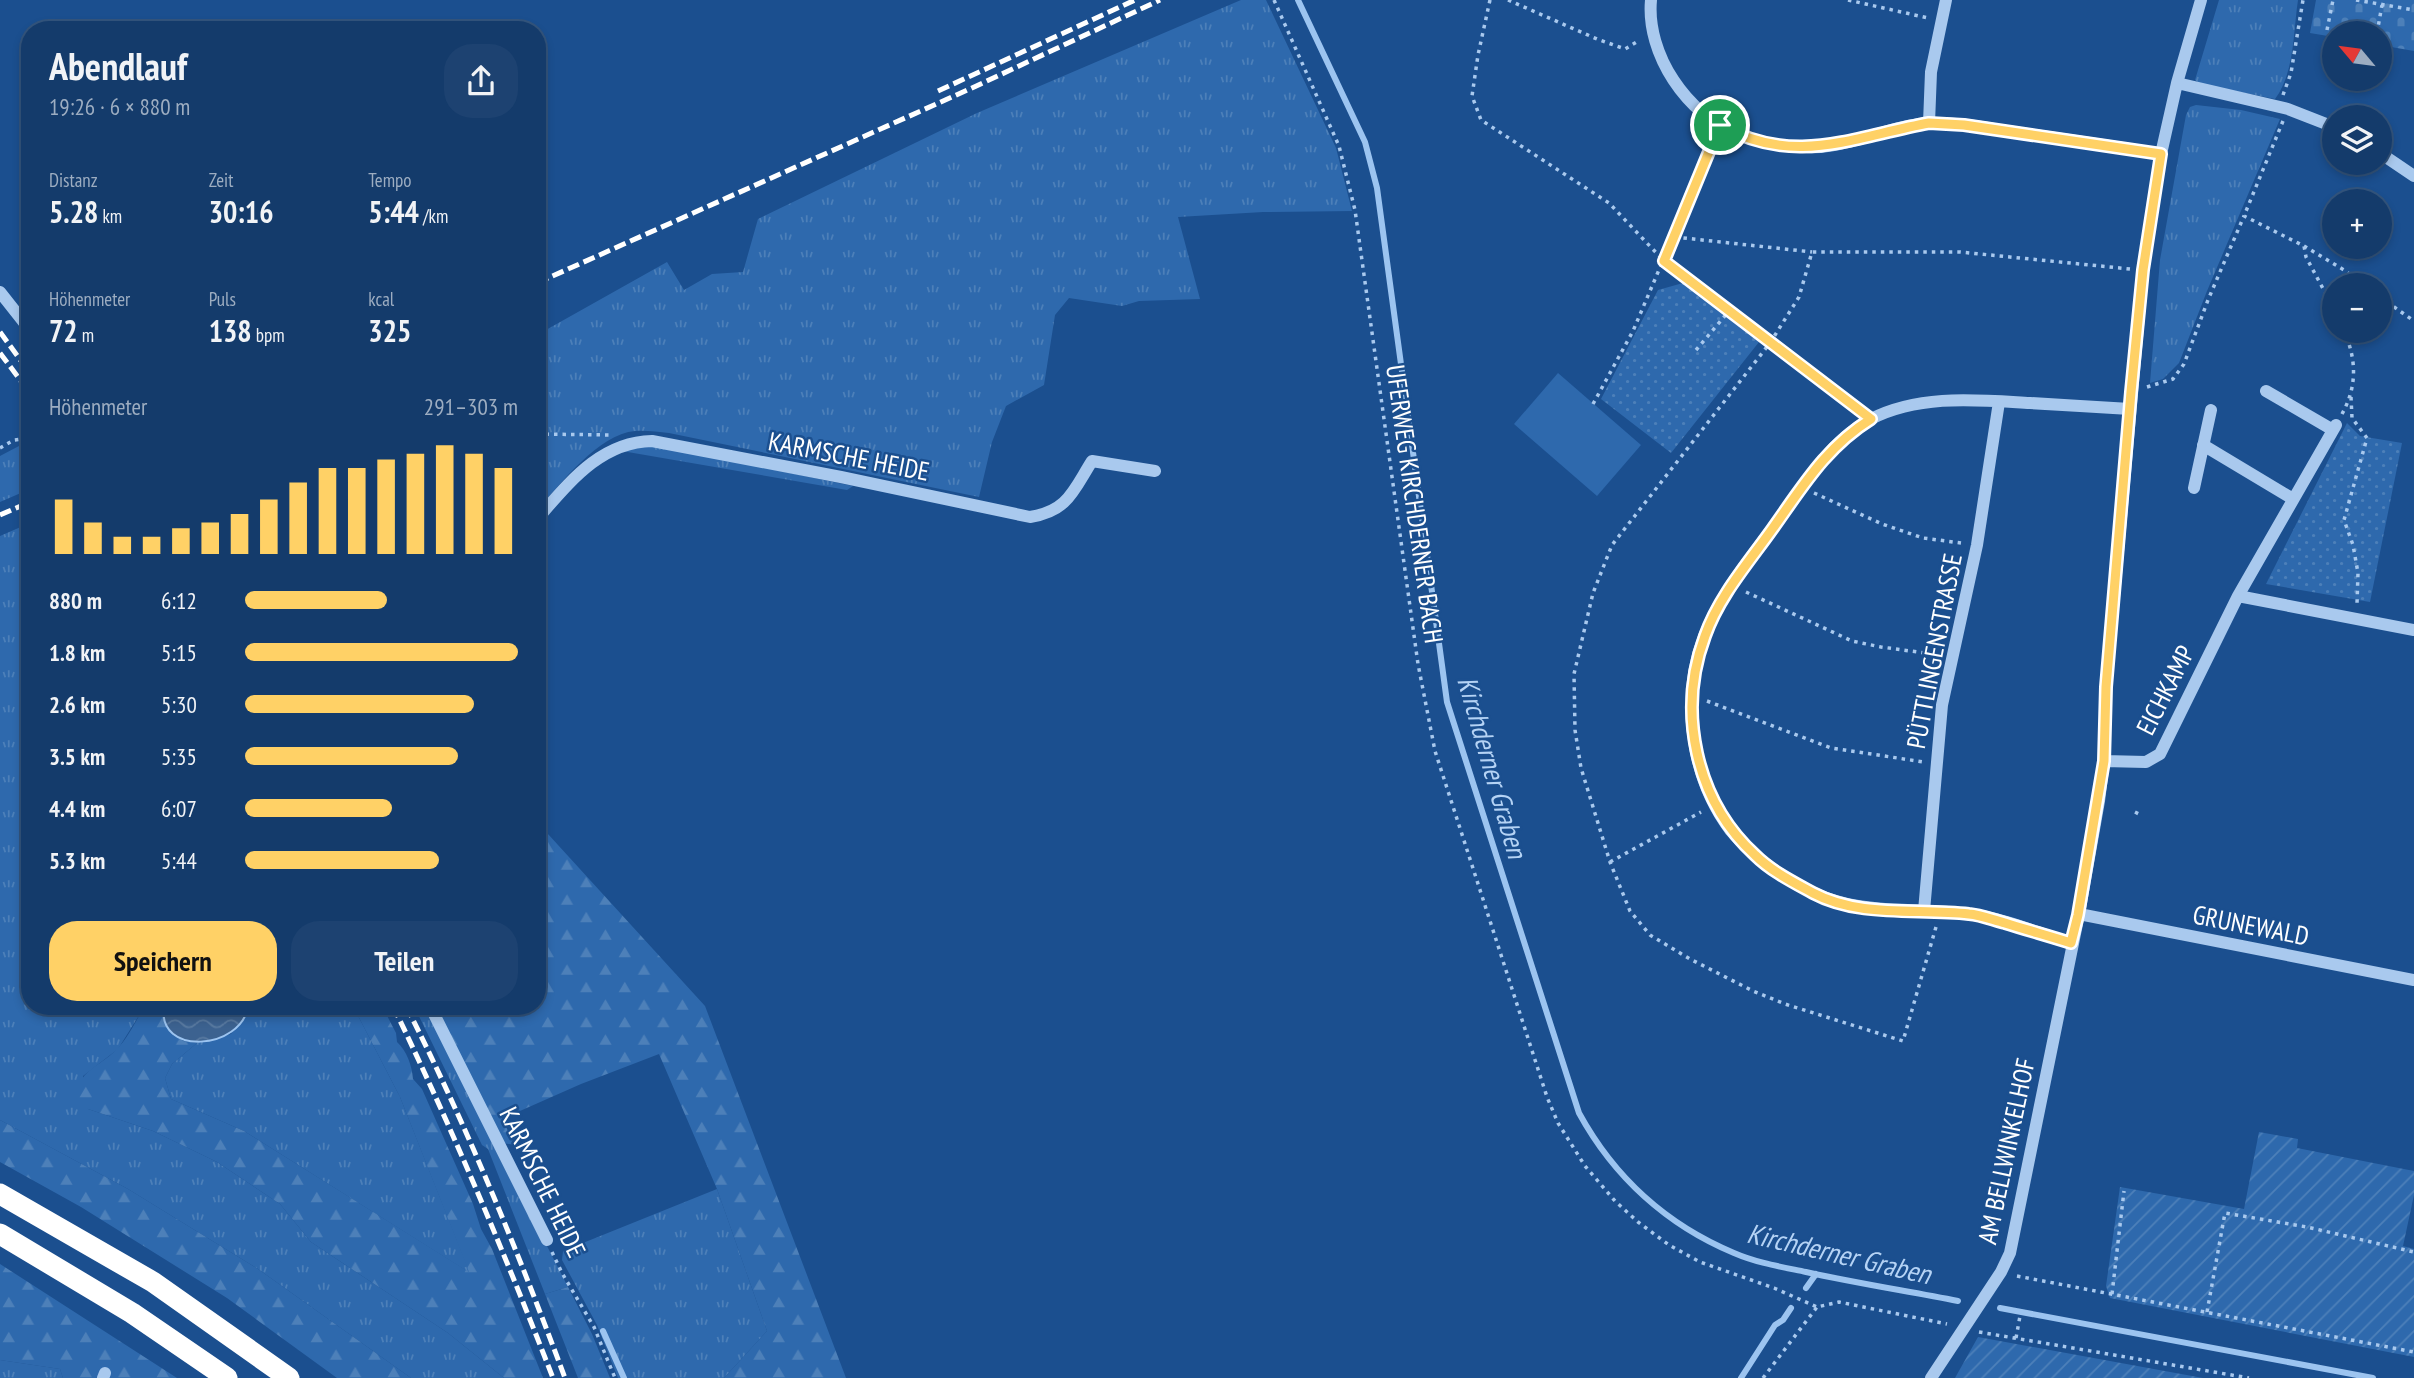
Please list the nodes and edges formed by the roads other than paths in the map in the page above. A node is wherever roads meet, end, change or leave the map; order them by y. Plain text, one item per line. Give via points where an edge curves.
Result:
1 (1651, 0) edge
2 (1946, 0) edge
3 (2201, 0) edge
4 (2177, 83) junction
5 (2322, 122) edge
6 (1929, 123) junction
7 (2161, 154) junction
8 (2392, 161) edge
9 (2414, 176) edge
10 (0, 292) edge
11 (21, 319) edge
12 (2266, 391) dead end
13 (1999, 402) junction
14 (2130, 409) junction
15 (2211, 410) dead end
16 (2203, 445) junction
17 (1154, 471) dead end
18 (2194, 488) dead end
19 (2293, 499) junction
20 (546, 509) edge
21 (2238, 596) junction
22 (2414, 630) edge
23 (2104, 761) junction
24 (1924, 911) junction
25 (2078, 915) junction
26 (2071, 943) junction
27 (2414, 980) edge
28 (434, 1015) edge
29 (0, 1194) edge
30 (0, 1234) edge
31 (547, 1240) road end
32 (227, 1378) edge
33 (289, 1378) edge
34 (1931, 1378) edge

1 - 6 street via 1653,33 1672,77 1688,100 1737,134 1784,147 1824,147
2 - 6 street via 1931,72
3 - 4 street, AM BELLWINKELHOF
4 - 5 street via 2284,108
4 - 7 street, AM BELLWINKELHOF
6 - 7 street
7 - 14 street, AM BELLWINKELHOF via 2143,270
8 - 9 street
10 - 11 street
12 - 19 street, EICHKAMP via 2334,428
13 - 14 street
13 - 24 street, PÜTTLINGENSTRASSE via 1977,545 1942,705
13 - 24 street via 1916,404 1871,419 1831,450 1732,585 1705,634 1695,667 1694,743 1702,774 1731,830 1755,856 1816,895 1843,905
14 - 23 street, AM BELLWINKELHOF
15 - 16 street
16 - 18 street
16 - 19 street
17 - 20 street, KARMSCHE HEIDE via 1092,461 1061,507 1030,517 828,474 634,441 603,454
19 - 21 street, EICHKAMP
21 - 22 street
21 - 23 street, EICHKAMP via 2160,754 2146,762
23 - 25 street, AM BELLWINKELHOF
24 - 26 street via 1973,914
25 - 26 street, AM BELLWINKELHOF
25 - 27 street, GRUNEWALD
26 - 34 street, AM BELLWINKELHOF via 2010,1253
28 - 31 street, KARMSCHE HEIDE
29 - 33 highway via 153,1282
30 - 32 highway via 132,1313

